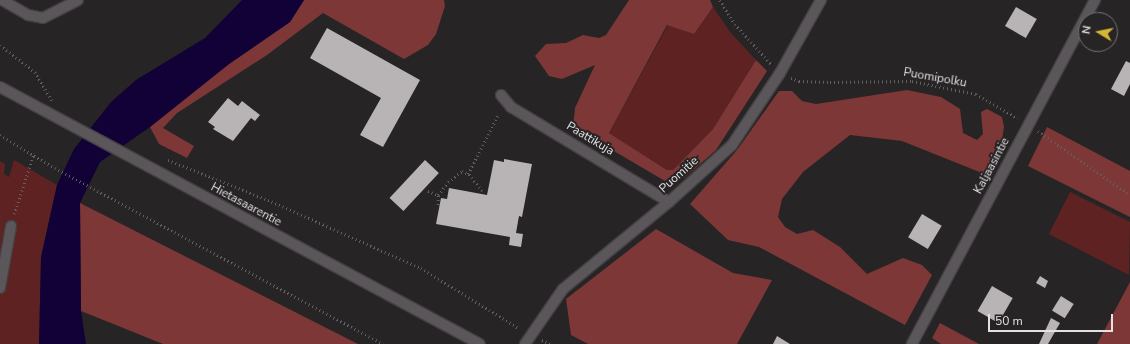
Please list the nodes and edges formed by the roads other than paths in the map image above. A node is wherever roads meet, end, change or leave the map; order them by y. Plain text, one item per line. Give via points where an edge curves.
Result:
1 (2, 0) edge
2 (78, 0) edge
3 (821, 0) edge
4 (1094, 0) edge
5 (0, 87) edge
6 (503, 97) road end
7 (669, 202) junction
8 (10, 226) road end
9 (0, 288) edge
10 (528, 340) edge
11 (480, 344) edge
12 (912, 344) edge

1 - 2 street via 28,15 43,18
3 - 7 street, Puomitie via 780,73 732,145
4 - 12 street, Kaljaasintie
5 - 11 street, Hietasaarentie
6 - 7 street, Paattikuja via 511,108
7 - 10 street, Puomitie via 563,289
8 - 9 street

